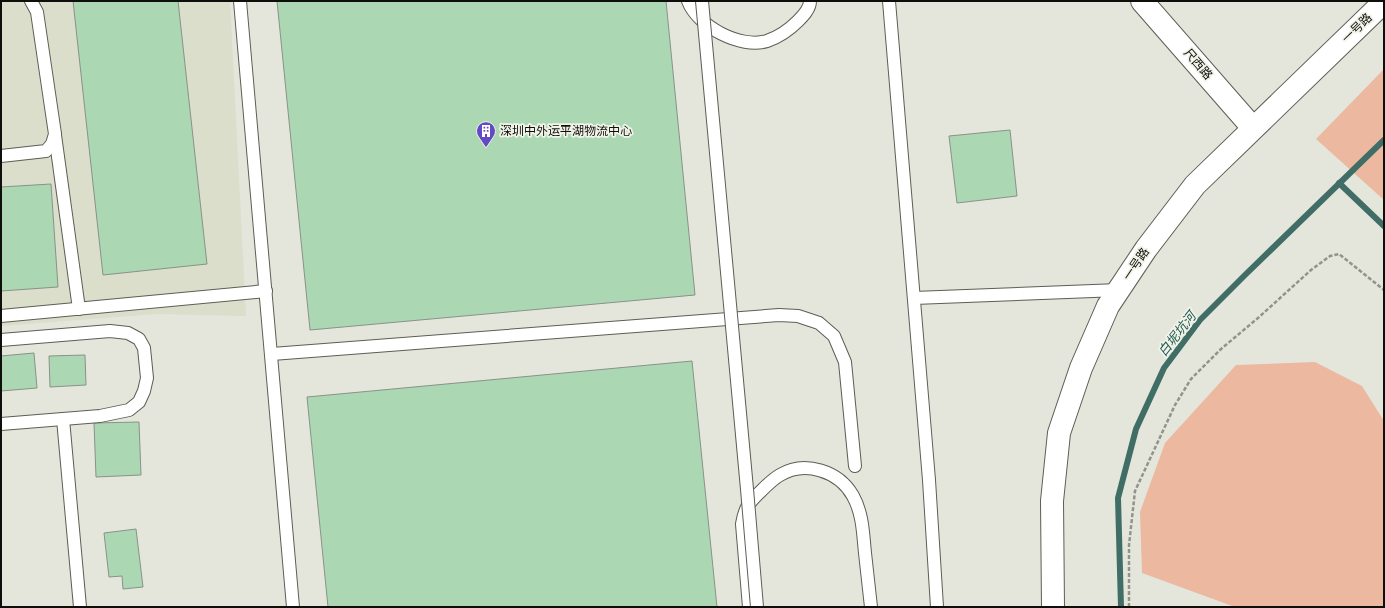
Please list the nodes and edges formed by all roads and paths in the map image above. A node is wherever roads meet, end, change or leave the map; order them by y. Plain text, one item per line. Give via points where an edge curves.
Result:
1 (31, 1) edge
2 (240, 1) edge
3 (688, 1) edge
4 (702, 1) edge
5 (810, 1) edge
6 (889, 1) edge
7 (1142, 1) edge
8 (1384, 2) edge
9 (1253, 128) junction
10 (55, 134) junction
11 (1, 156) edge
12 (1119, 290) junction
13 (1384, 290) edge
14 (266, 291) junction
15 (914, 298) junction
16 (79, 309) junction
17 (1, 316) edge
18 (1, 340) edge
19 (272, 354) junction
20 (63, 419) junction
21 (1, 424) edge
22 (855, 466) dead end
23 (80, 607) edge
24 (293, 607) edge
25 (749, 607) edge
26 (757, 607) edge
27 (871, 607) edge
28 (937, 607) edge
29 (1053, 607) edge
30 (1129, 607) edge

1 - 10 lane via 37,12
2 - 14 lane
3 - 5 lane via 706,24 743,42 766,41 789,30 802,17
4 - 26 lane, bridge
6 - 15 lane
7 - 9 street, 尺西路
8 - 9 street, 一号路
9 - 12 street, 一号路 via 1195,185 1146,249
10 - 11 lane via 52,144 46,151
10 - 16 lane
12 - 15 lane
12 - 29 street, 一号路 via 1108,306 1081,368 1059,433 1052,501
13 - 30 path via 1339,254 1330,256 1221,349 1191,379 1175,405 1135,491 1129,545
14 - 16 lane
14 - 19 lane
15 - 28 lane
16 - 17 lane
18 - 20 lane via 110,331 128,333 139,339 144,348 147,378 139,402 129,410 100,416
19 - 22 lane via 779,315 798,316 819,323 834,336 845,362
19 - 24 lane
20 - 21 lane
20 - 23 lane
25 - 27 lane via 742,524 744,510 779,475 802,468 825,471 846,486 854,497 862,518

